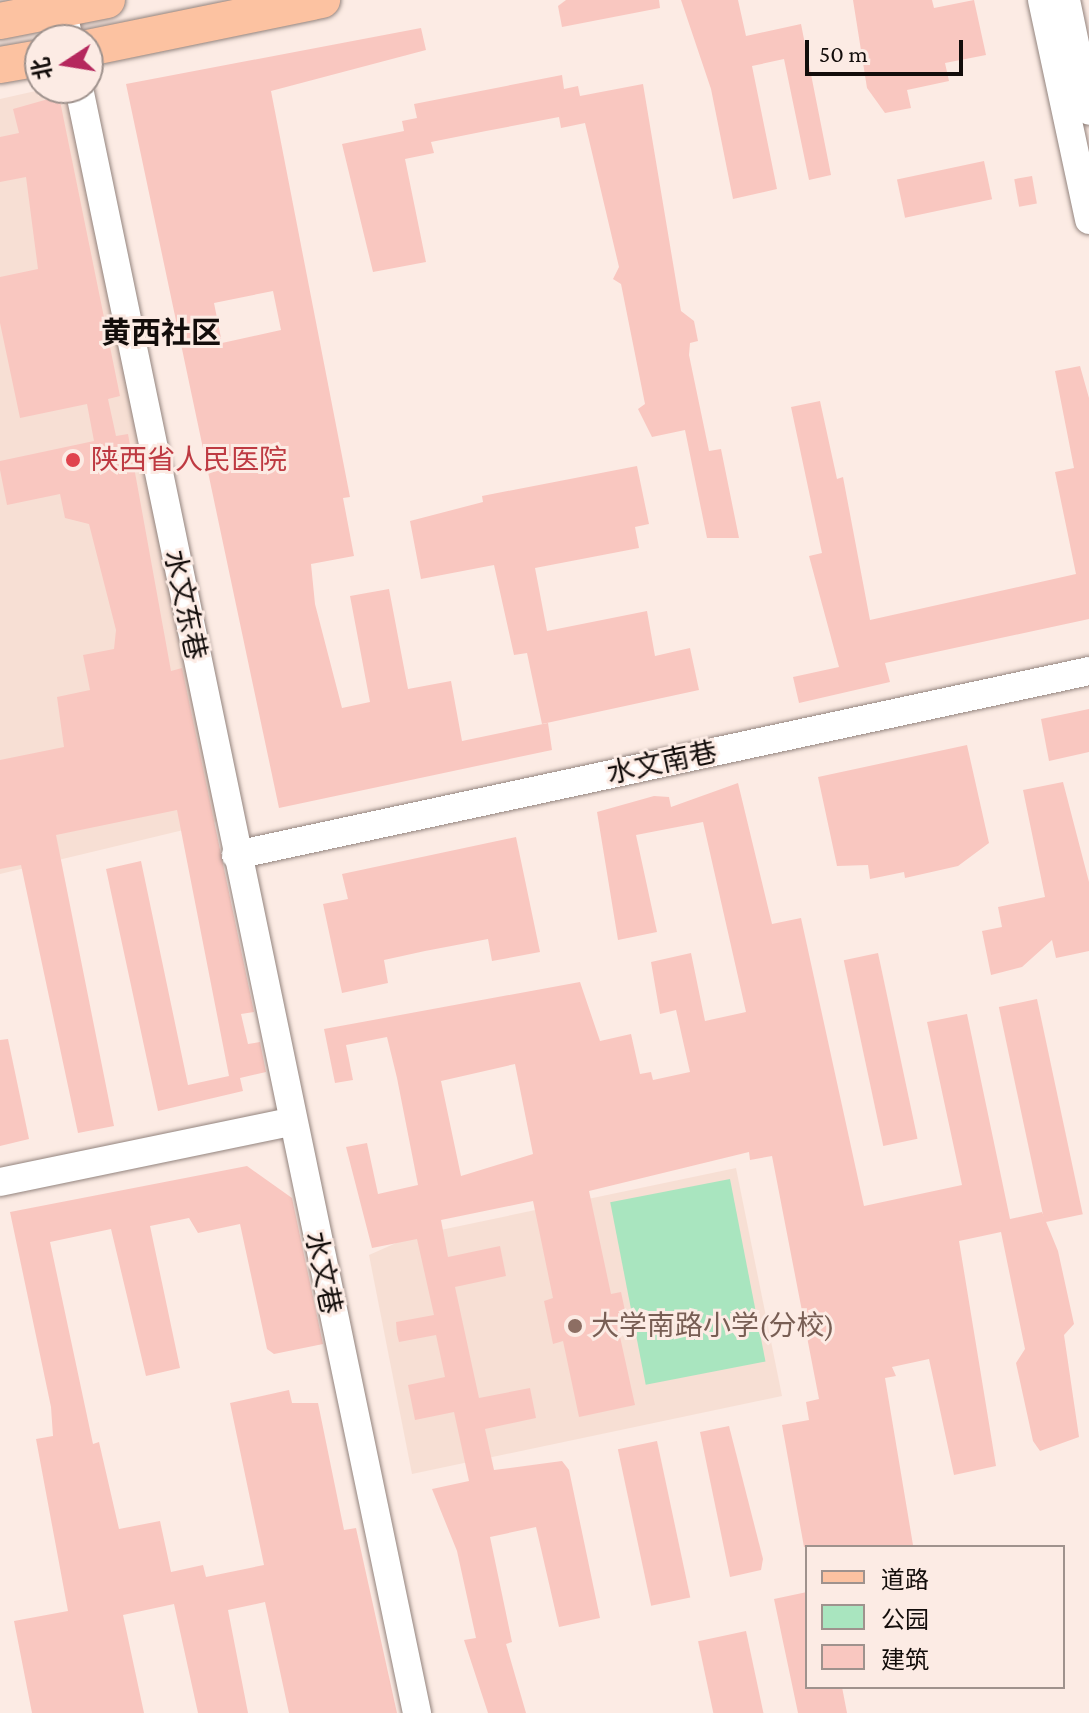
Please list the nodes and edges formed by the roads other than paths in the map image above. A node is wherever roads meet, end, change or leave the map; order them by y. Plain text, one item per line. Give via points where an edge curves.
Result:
1 (107, 0) edge
2 (322, 0) edge
3 (1042, 0) edge
4 (1066, 0) edge
5 (0, 21) edge
6 (65, 24) edge
7 (104, 45) edge
8 (24, 61) edge
9 (0, 65) edge
10 (82, 104) edge
11 (1089, 111) edge
12 (1089, 220) edge
13 (1089, 671) edge
14 (236, 855) junction
15 (291, 1122) junction
16 (0, 1182) edge
17 (417, 1713) edge

1 - 6 main road
2 - 7 main road
3 - 12 street
4 - 11 street
5 - 6 main road
8 - 9 main road
10 - 14 street, 水文东巷
13 - 14 street, 水文南巷
14 - 15 street, 水文东巷
15 - 16 street
15 - 17 street, 水文巷

